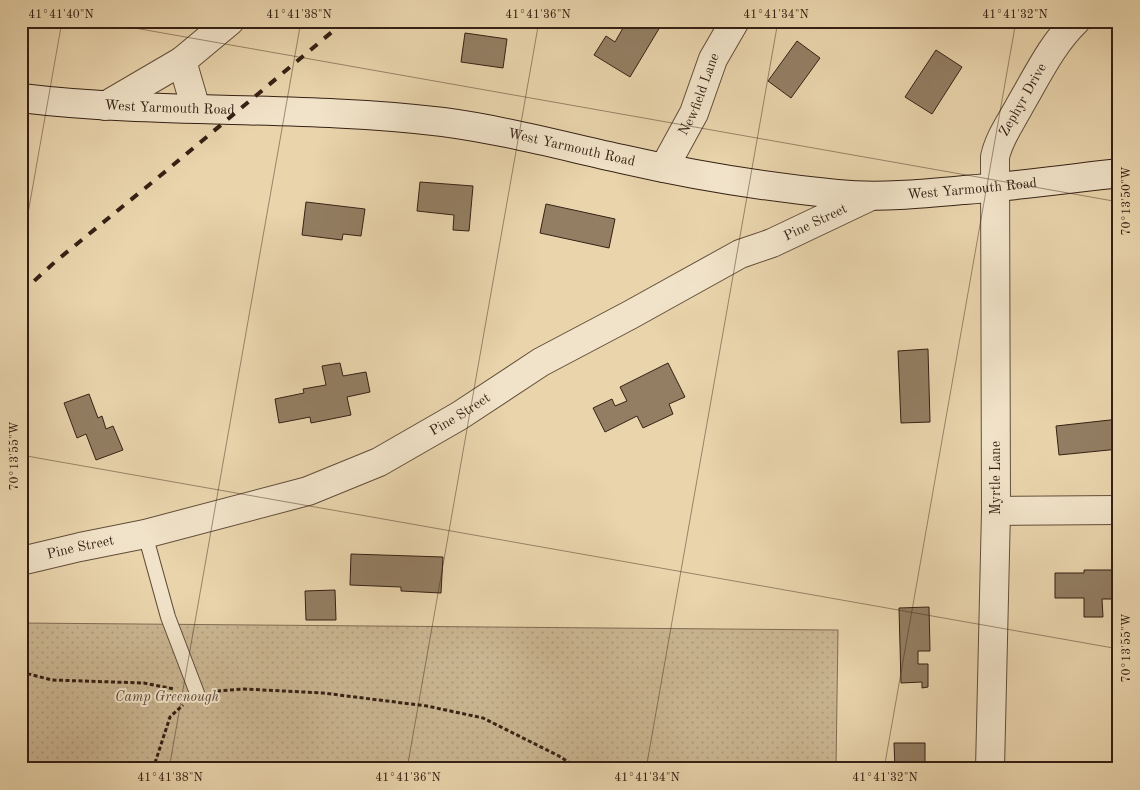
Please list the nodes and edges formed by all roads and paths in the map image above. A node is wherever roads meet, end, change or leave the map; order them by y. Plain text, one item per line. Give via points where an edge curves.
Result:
1 (230, 21) edge
2 (736, 21) edge
3 (1076, 21) edge
4 (182, 62) junction
5 (21, 98) edge
6 (105, 106) junction
7 (196, 109) junction
8 (664, 168) junction
9 (1119, 173) edge
10 (996, 187) junction
11 (871, 196) junction
12 (1119, 510) edge
13 (996, 511) junction
14 (145, 534) junction
15 (21, 561) edge
16 (21, 672) edge
17 (196, 694) junction
18 (153, 769) edge
19 (579, 769) edge
20 (990, 769) edge

1 - 4 street
2 - 8 street, Newfield Lane via 713,59 694,113
3 - 10 street, Zephyr Drive via 1063,33 1001,139 995,157
4 - 6 street
4 - 7 street
5 - 6 street, West Yarmouth Road
6 - 7 street, West Yarmouth Road
7 - 8 street, West Yarmouth Road via 445,122
8 - 11 street, West Yarmouth Road
9 - 10 street, West Yarmouth Road
10 - 11 street, West Yarmouth Road
10 - 13 street, Myrtle Lane
11 - 14 street, Pine Street via 772,243 740,254 541,362 459,416 379,462 308,490
12 - 13 street
13 - 20 street, Myrtle Lane
14 - 15 street, Pine Street
14 - 17 lane via 168,617
16 - 17 path via 52,680 144,682
17 - 18 path via 170,717
17 - 19 path via 244,689 323,693 427,706 483,718

